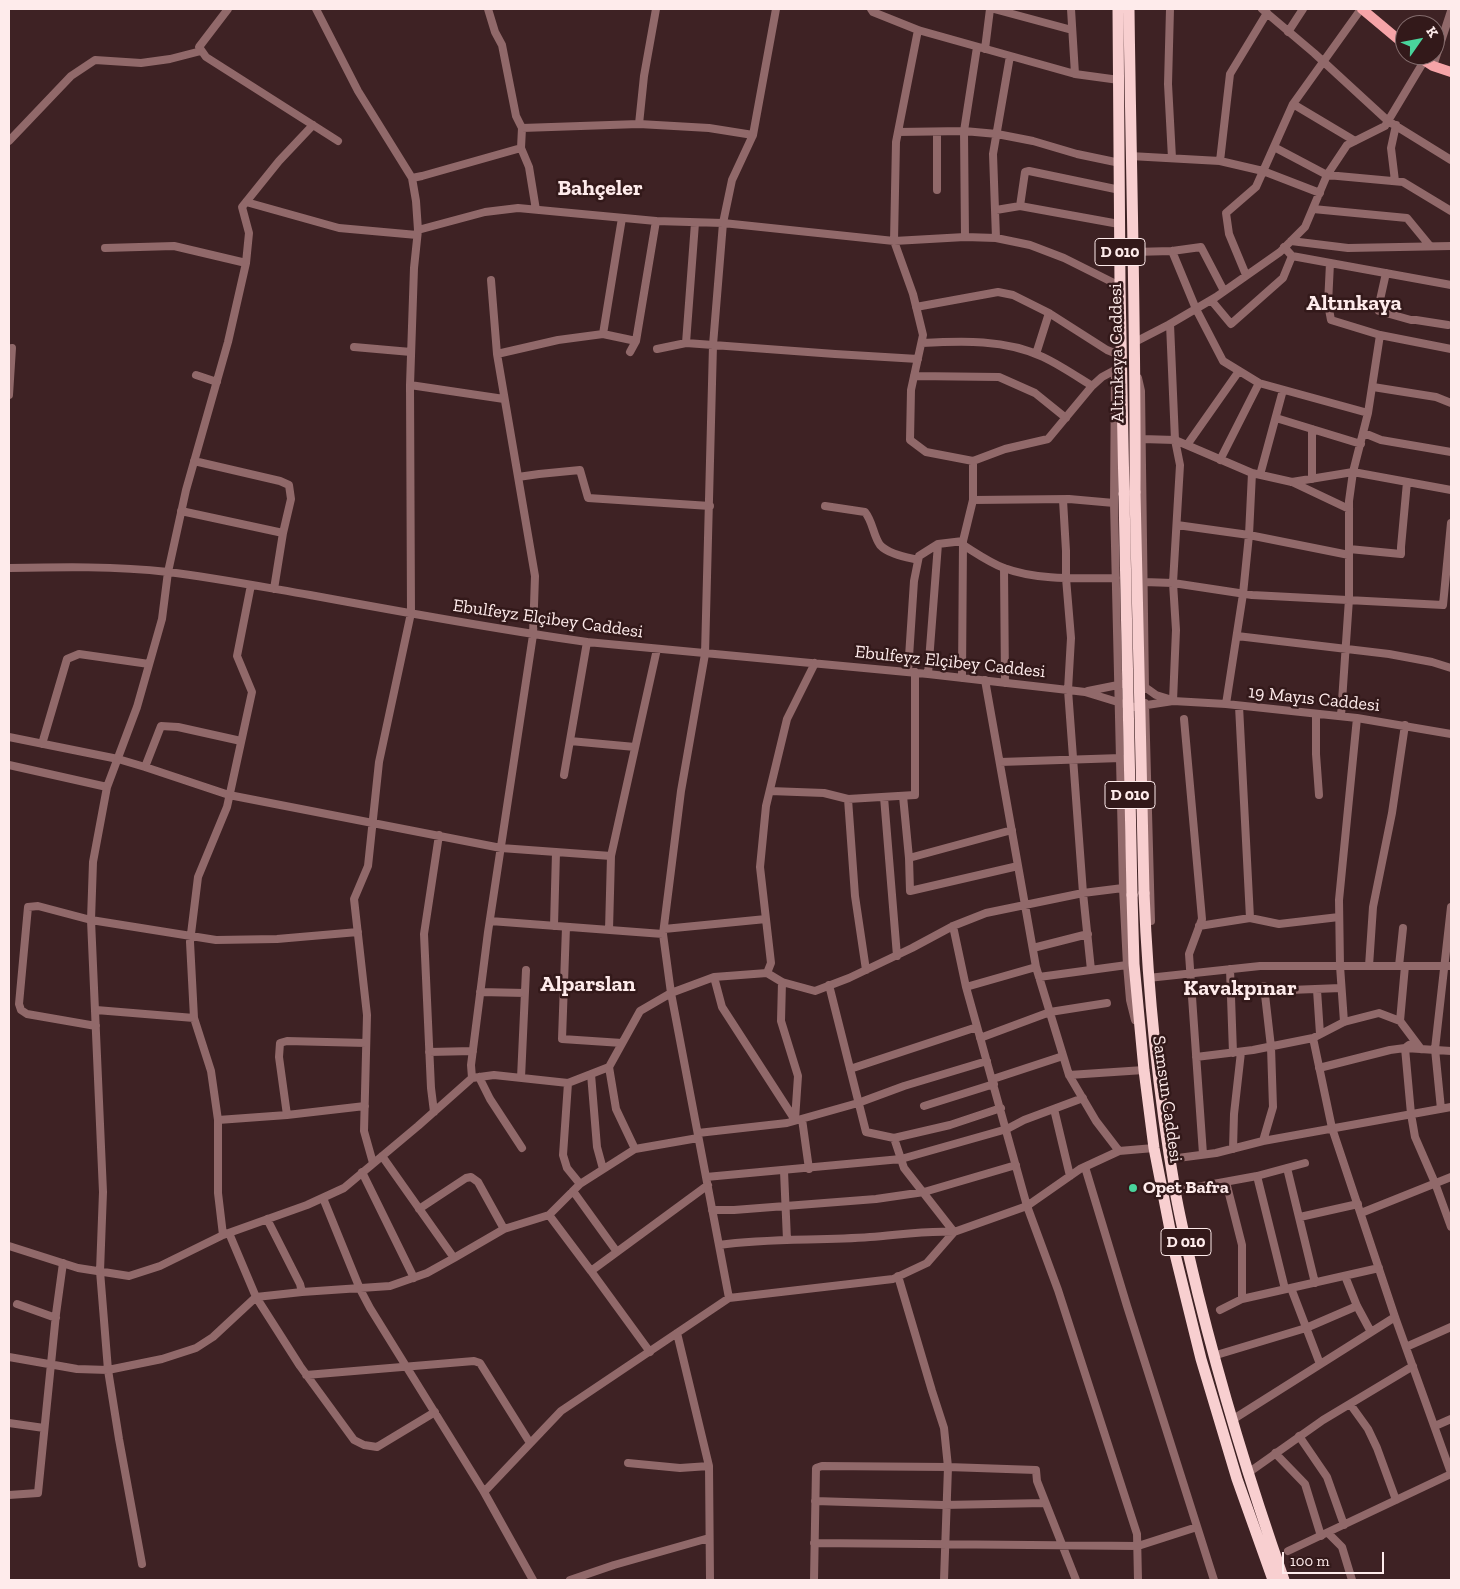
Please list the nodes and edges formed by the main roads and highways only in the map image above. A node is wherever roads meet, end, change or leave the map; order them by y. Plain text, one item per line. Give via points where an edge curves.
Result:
1 (1118, 9) edge
2 (1130, 9) edge
3 (1362, 9) edge
4 (1395, 37) edge
5 (1431, 65) edge
6 (1451, 72) edge
7 (1130, 493) junction
8 (1133, 702) joint
9 (1133, 892) junction
10 (1248, 1473) junction
11 (1237, 1479) junction
12 (1266, 1580) edge
13 (1273, 1580) edge
14 (1284, 1580) edge
15 (1291, 1580) edge

1 - 7 highway, Altınkaya Caddesi / D 010 via 1120,286
2 - 7 highway, Altınkaya Caddesi / D 010 via 1130,156 1136,342
3 - 4 main road
5 - 6 main road
7 - 8 highway, Altınkaya Caddesi / D 010, bridge
8 - 9 highway, Samsun Caddesi / D 010, bridge
9 - 10 highway, Samsun Caddesi / D 010 via 1151,978 1153,1028 1175,1191 1213,1356
9 - 11 highway, Samsun Caddesi / D 010 via 1134,964 1154,1148 1187,1304
10 - 14 highway, Samsun Caddesi / D 010
10 - 15 highway via 1257,1482
11 - 12 highway via 1238,1501
11 - 13 highway, Samsun Caddesi / D 010

